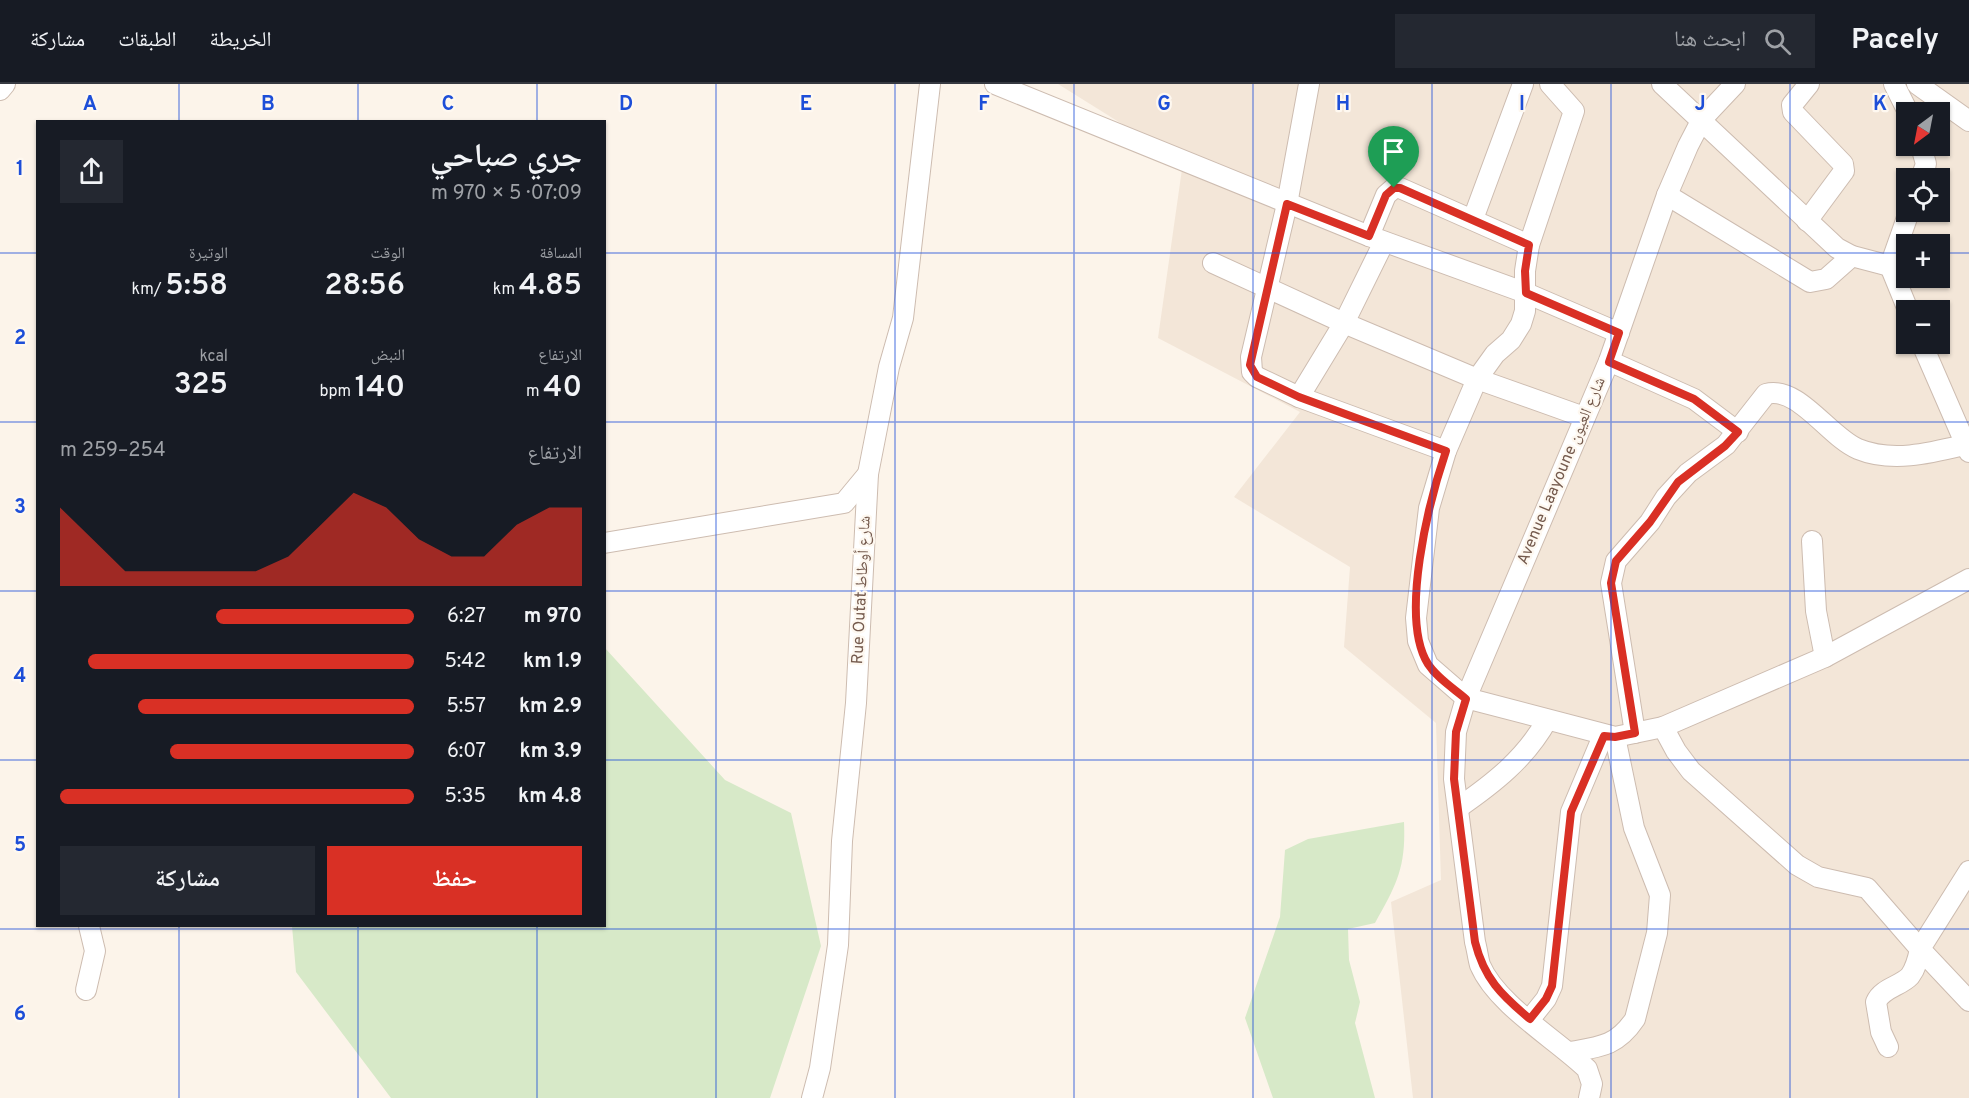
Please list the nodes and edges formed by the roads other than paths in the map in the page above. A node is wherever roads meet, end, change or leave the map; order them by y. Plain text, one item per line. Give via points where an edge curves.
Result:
1 (5, 84) edge
2 (930, 84) edge
3 (995, 84) edge
4 (1309, 84) edge
5 (1523, 84) edge
6 (1550, 84) edge
7 (1662, 84) edge
8 (1735, 84) edge
9 (1809, 84) edge
10 (1894, 84) edge
11 (1922, 88) edge
12 (0, 90) edge
13 (1903, 102) edge
14 (1702, 119) junction
15 (1969, 121) edge
16 (1667, 195) junction
17 (1287, 204) junction
18 (1473, 219) junction
19 (1807, 221) junction
20 (1905, 222) edge
21 (1377, 239) junction
22 (1529, 245) junction
23 (1852, 256) junction
24 (1213, 263) dead end
25 (1890, 266) junction
26 (1266, 290) junction
27 (1526, 293) junction
28 (1904, 300) edge
29 (1344, 323) junction
30 (1619, 333) junction
31 (1926, 354) edge
32 (1609, 362) junction
33 (1477, 379) junction
34 (1299, 397) junction
35 (1584, 417) junction
36 (1738, 432) junction
37 (1967, 448) edge
38 (1446, 451) junction
39 (868, 474) junction
40 (1812, 541) dead end
41 (606, 543) edge
42 (1969, 579) edge
43 (1825, 657) junction
44 (1466, 699) junction
45 (1547, 720) junction
46 (1663, 726) junction
47 (1635, 733) junction
48 (1609, 736) junction
49 (1458, 808) junction
50 (1969, 871) edge
51 (89, 927) edge
52 (1920, 950) junction
53 (86, 990) dead end
54 (1969, 1001) edge
55 (1530, 1019) junction
56 (1888, 1047) dead end
57 (1570, 1052) junction
58 (1594, 1097) edge
59 (812, 1098) edge

1 - 12 street
2 - 39 street, Rue Outat شارع أوطاط via 903,318
3 - 17 street
4 - 17 street
5 - 18 street
6 - 22 street via 1575,111
7 - 14 street
8 - 14 street, Avenue Laayoune شارع العيون
9 - 19 street via 1792,105 1793,112 1843,164 1844,171
10 - 13 street
11 - 15 street
14 - 16 street, Avenue Laayoune شارع العيون
14 - 19 street
16 - 23 street via 1810,282 1826,279
16 - 30 street, Avenue Laayoune شارع العيون
17 - 21 street
17 - 26 street
18 - 21 street via 1394,188 1386,195
18 - 22 street
19 - 23 street
20 - 25 street
21 - 27 street
21 - 29 street
22 - 27 street
23 - 25 street
24 - 26 street
25 - 28 street
26 - 29 street
26 - 34 street via 1251,357 1252,372
27 - 30 street
27 - 33 street via 1521,324
29 - 33 street
29 - 34 street
30 - 32 street, Avenue Laayoune شارع العيون
31 - 37 street
32 - 35 street, Avenue Laayoune شارع العيون
32 - 36 street via 1694,399
33 - 35 street
33 - 38 street
34 - 38 street
35 - 44 street, Avenue Laayoune شارع العيون
36 - 37 street via 1757,404 1774,391 1801,403 1835,435 1859,449 1888,456 1917,456
36 - 47 street via 1678,482 1616,561 1611,583
38 - 44 street via 1429,508 1416,618 1418,641 1428,665
39 - 41 street via 844,502
39 - 59 street, Rue Outat شارع أوطاط via 856,703 842,830 838,945
40 - 43 street via 1816,611
42 - 43 street
43 - 46 street
44 - 45 street
44 - 49 street, Avenue Laayoune شارع العيون via 1456,732 1454,779
45 - 48 street
45 - 49 street via 1512,768
46 - 47 street
46 - 52 street via 1691,771 1797,865 1818,877 1867,888
47 - 48 street
48 - 55 street via 1571,812 1552,986
48 - 57 street via 1634,828 1660,895 1657,933 1635,1019 1627,1031 1603,1046
49 - 55 street, Avenue Laayoune شارع العيون via 1480,965 1494,985
50 - 52 street
51 - 53 street via 95,951
52 - 54 street
52 - 56 street via 1908,978 1876,1002
55 - 57 street, Avenue Laayoune شارع العيون
57 - 58 street, Avenue Laayoune شارع العيون via 1587,1069

